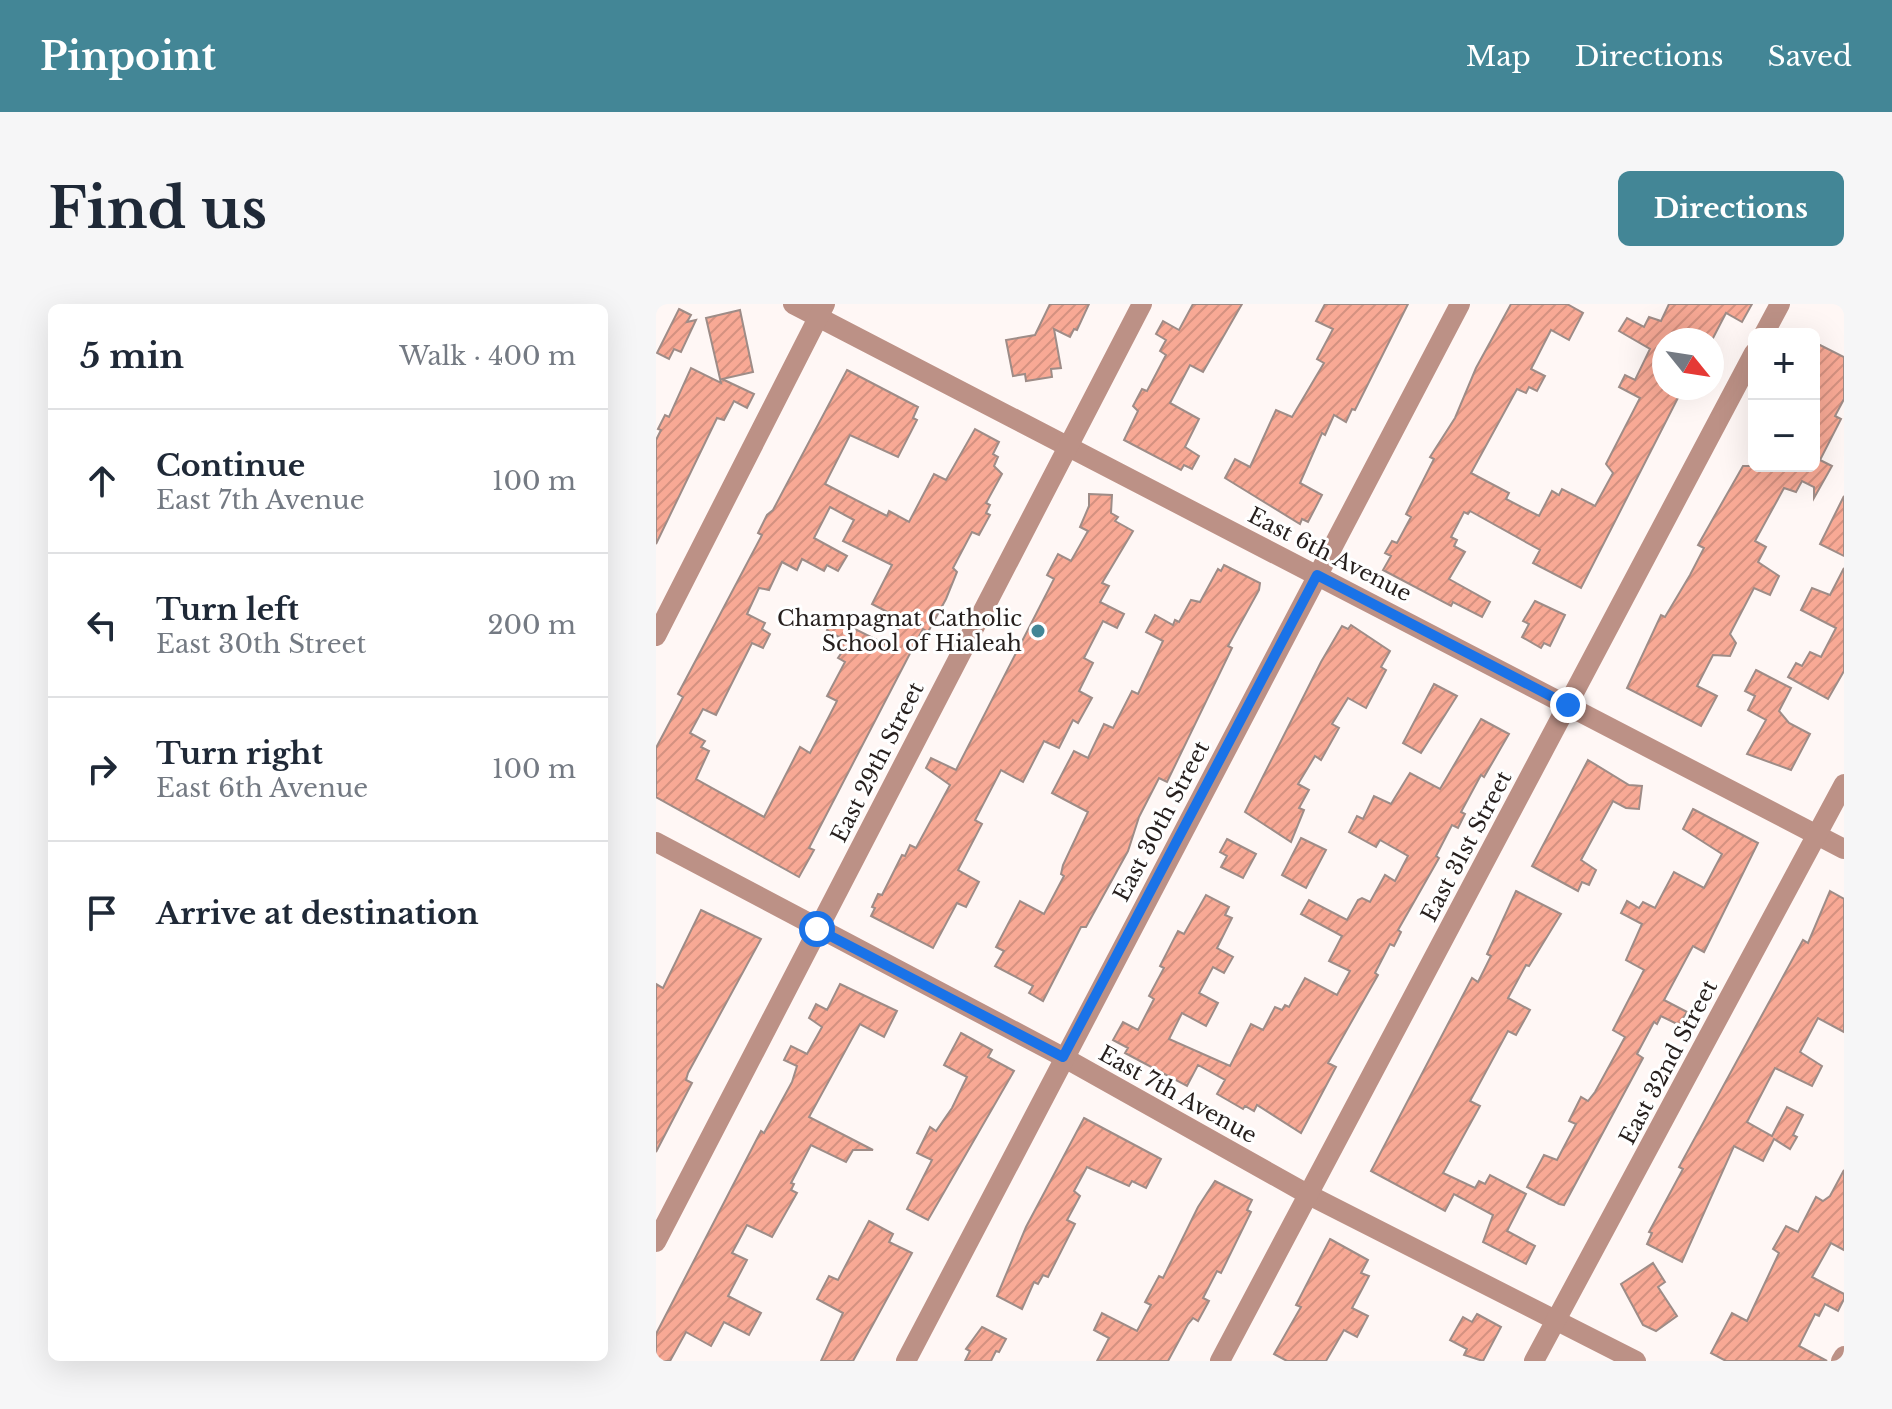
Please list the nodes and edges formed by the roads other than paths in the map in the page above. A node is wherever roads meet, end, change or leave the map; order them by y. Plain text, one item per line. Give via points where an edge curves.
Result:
1 (793, 304) edge
2 (1142, 304) edge
3 (1460, 304) edge
4 (1780, 304) edge
5 (822, 311) edge
6 (1767, 328) edge
7 (1748, 364) edge
8 (1068, 446) junction
9 (1317, 575) junction
10 (656, 636) edge
11 (1568, 705) junction
12 (1844, 784) edge
13 (1818, 834) junction
14 (656, 842) edge
15 (1844, 849) edge
16 (817, 929) junction
17 (1063, 1057) junction
18 (1309, 1195) junction
19 (656, 1242) edge
20 (1557, 1318) junction
21 (1844, 1356) edge
22 (906, 1361) edge
23 (1220, 1361) edge
24 (1534, 1361) edge
25 (1636, 1361) edge
26 (1841, 1361) edge

1 - 5 street, East 6th Avenue
2 - 8 street, East 29th Street
3 - 9 street, East 30th Street
4 - 6 street
5 - 8 street, East 6th Avenue
5 - 10 street
7 - 11 street, East 31st Street
8 - 9 street, East 6th Avenue
8 - 16 street, East 29th Street
9 - 11 street, East 6th Avenue
9 - 17 street, East 30th Street
11 - 13 street, East 6th Avenue
11 - 18 street, East 31st Street
12 - 13 street, East 32nd Street
13 - 15 street, East 6th Avenue
13 - 20 street, East 32nd Street
14 - 16 street, East 7th Avenue
16 - 17 street, East 7th Avenue
16 - 19 street, East 29th Street
17 - 18 street, East 7th Avenue
17 - 22 street, East 30th Street
18 - 20 street, East 7th Avenue
18 - 23 street, East 31st Street
20 - 24 street, East 32nd Street
20 - 25 street, East 7th Avenue
21 - 26 street

